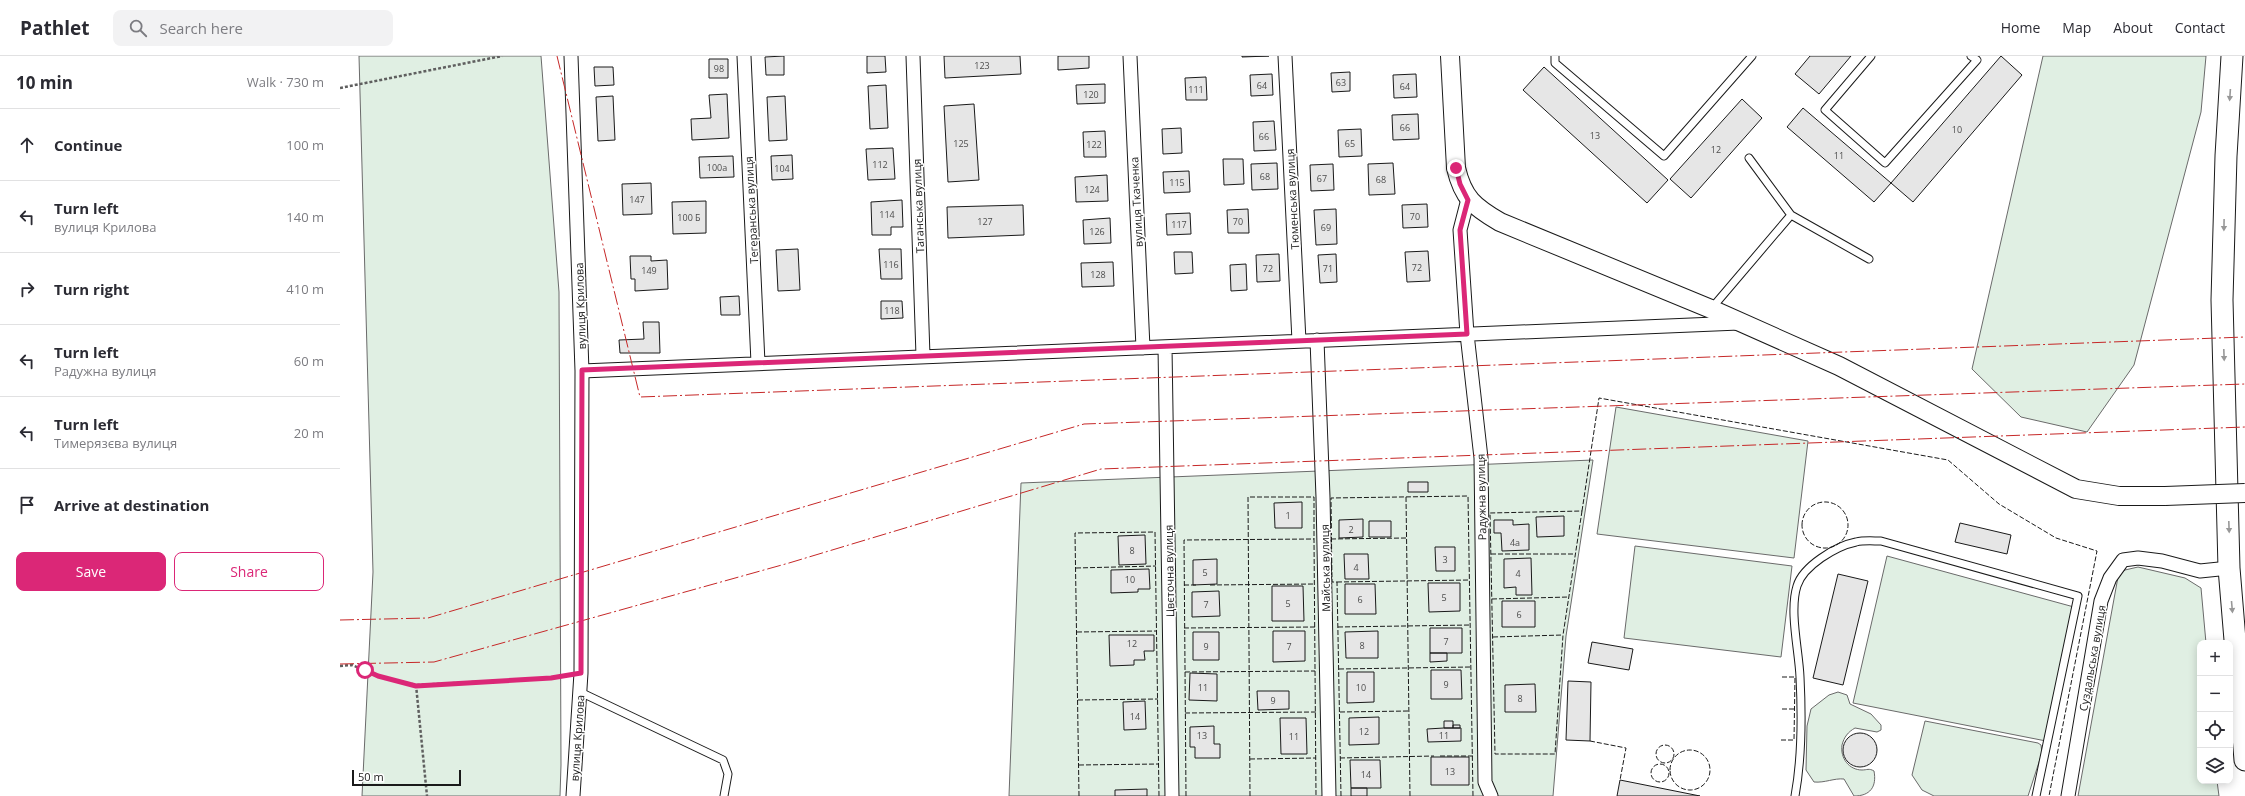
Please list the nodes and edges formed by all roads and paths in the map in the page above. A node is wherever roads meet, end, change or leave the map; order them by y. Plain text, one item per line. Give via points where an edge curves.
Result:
1 (502, 56) edge
2 (571, 56) edge
3 (744, 56) edge
4 (913, 56) edge
5 (1130, 56) edge
6 (1285, 56) edge
7 (1450, 56) edge
8 (1555, 56) edge
9 (1752, 56) edge
10 (1870, 56) edge
11 (1971, 56) edge
12 (2232, 56) edge
13 (340, 88) edge
14 (1749, 158) dead end
15 (1468, 200) junction
16 (1791, 215) junction
17 (1869, 259) dead end
18 (1711, 309) junction
19 (1741, 323) junction
20 (1467, 334) junction
21 (1317, 340) junction
22 (1299, 341) junction
23 (1165, 347) junction
24 (1143, 348) junction
25 (923, 356) junction
26 (758, 363) junction
27 (582, 370) junction
28 (2245, 493) edge
29 (2229, 568) junction
30 (340, 666) edge
31 (581, 673) junction
32 (416, 686) junction
33 (580, 692) junction
34 (2245, 760) edge
35 (427, 796) edge
36 (573, 796) edge
37 (724, 796) edge
38 (1172, 796) edge
39 (1329, 796) edge
40 (1491, 796) edge
41 (1795, 796) edge
42 (2036, 796) edge
43 (2068, 796) edge

1 - 13 path
2 - 27 street, вулиця Крилова
3 - 26 street, Тегеранська вулиця
4 - 25 street, Таганська вулиця
5 - 24 street, вулиця Ткаченка
6 - 22 street, Тюменська вулиця
7 - 15 street via 1456,168
8 - 9 lane via 1555,63 1664,156
10 - 11 lane via 1825,110 1885,163 1976,60
12 -> 29 main road via 2222,300
14 - 16 lane
15 - 18 street via 1500,222
15 - 20 street, Радужна вулиця via 1460,230
16 - 17 lane
16 - 18 lane
18 - 19 street
19 - 20 street
19 - 28 street, bridge via 1839,366 2076,489 2119,496
20 - 21 street
20 - 40 street, Радужна вулиця via 1481,458 1485,782
21 - 22 street
21 - 39 street, Майська вулиця
22 - 23 street
23 - 24 street
23 - 38 street, Цвєточна вулиця
24 - 25 street
25 - 26 street
26 - 27 street
27 - 31 street, вулиця Крилова
29 -> 34 main road
29 - 43 street, Суздальська вулиця via 2200,572 2162,561 2138,558 2123,560 2110,578 2101,601
30 - 32 path via 352,665 378,676
31 - 32 path via 551,678
31 - 33 street, вулиця Крилова
32 - 35 path
33 - 36 street, вулиця Крилова
33 - 37 lane via 723,760 728,774
41 - 42 lane via 1800,772 1800,677 1794,604 1797,586 1808,568 1829,553 1856,542 1881,541 2078,596

